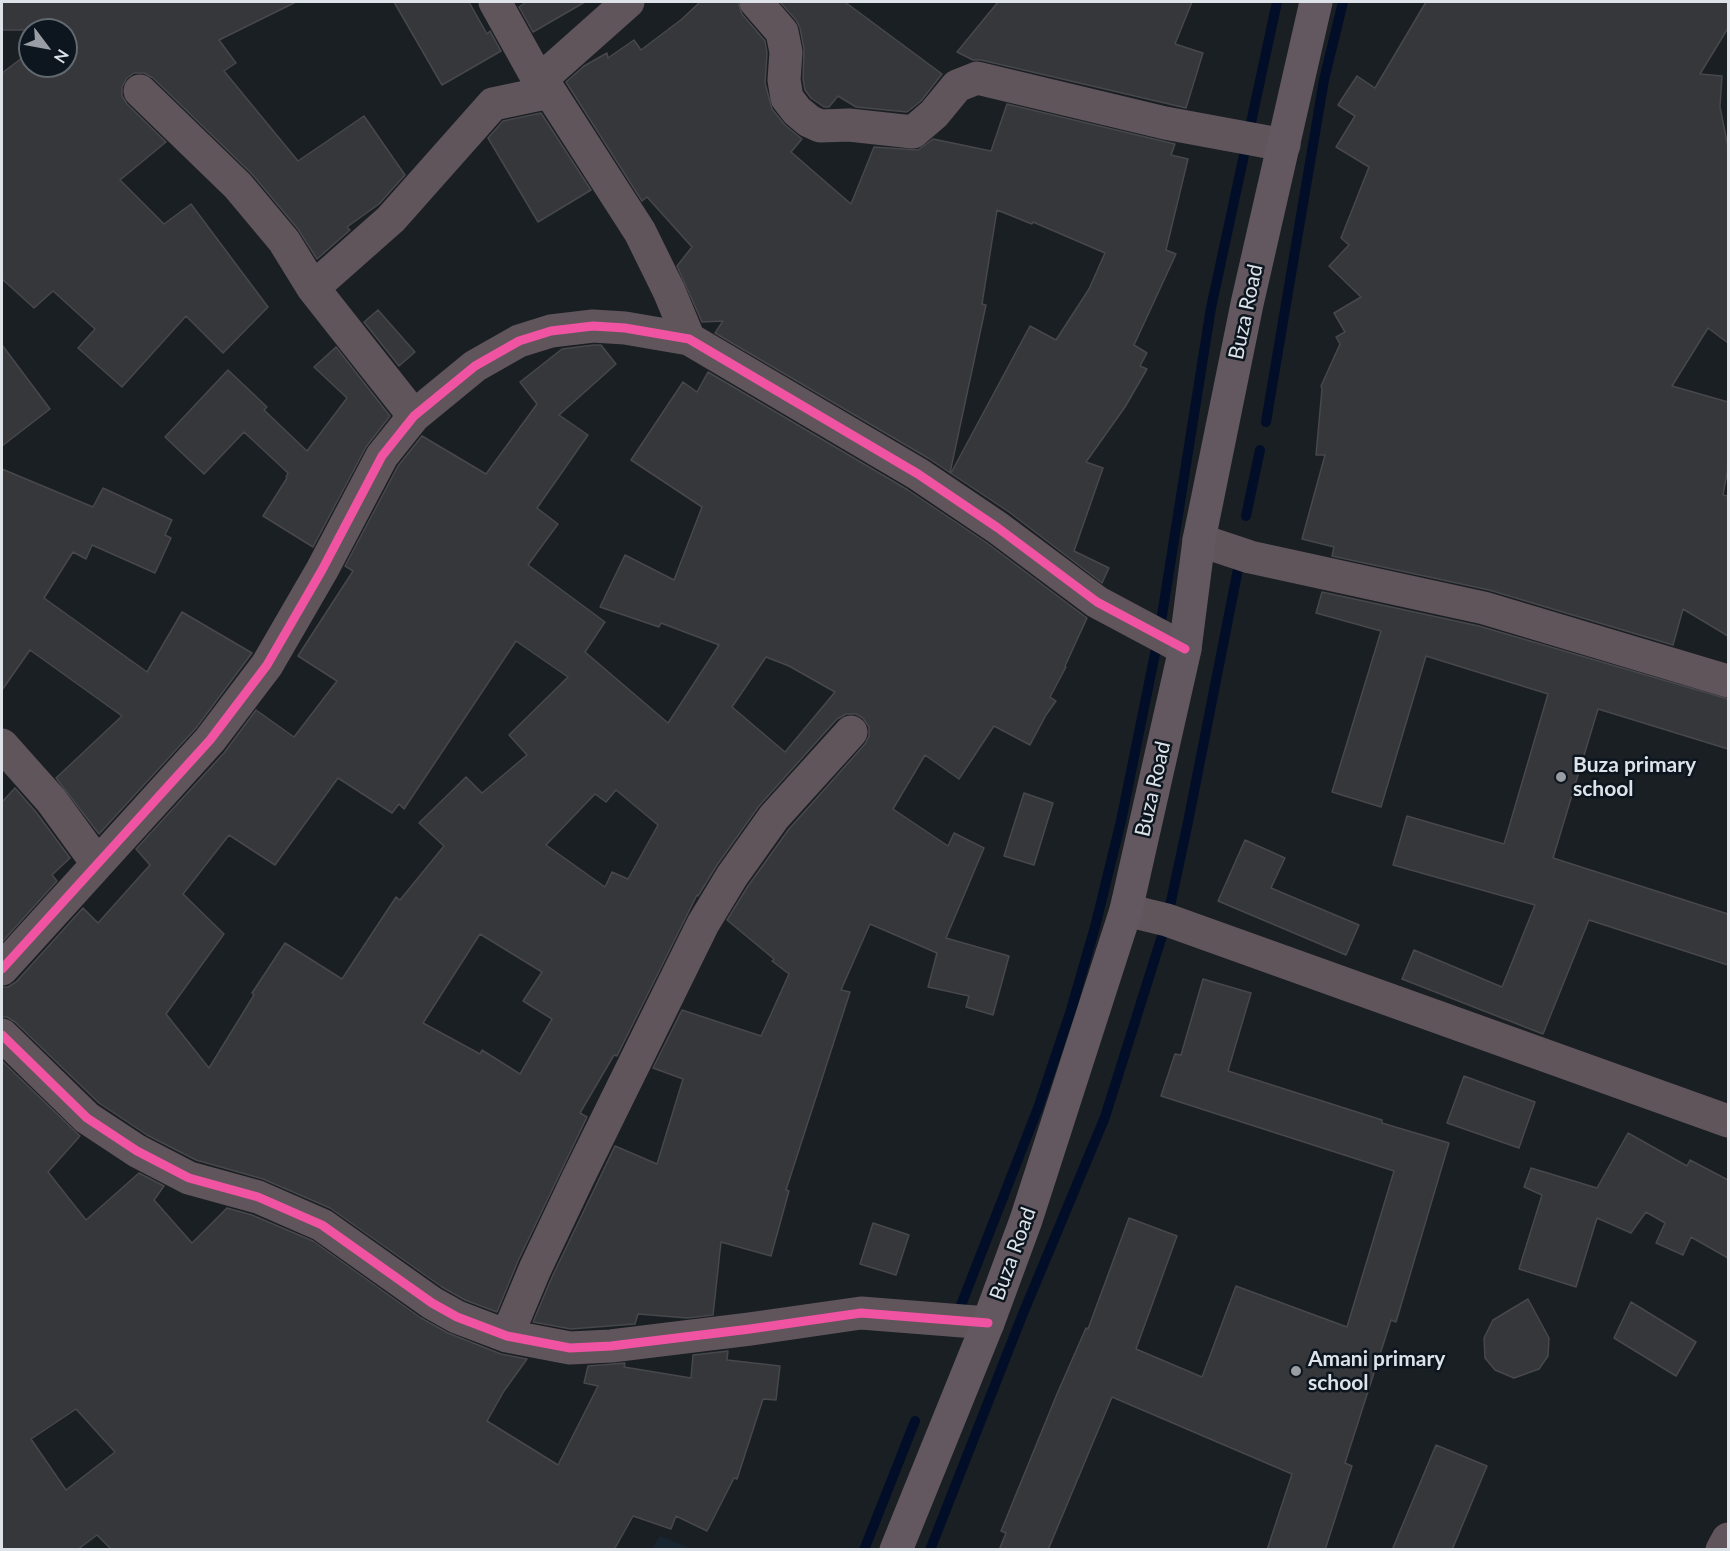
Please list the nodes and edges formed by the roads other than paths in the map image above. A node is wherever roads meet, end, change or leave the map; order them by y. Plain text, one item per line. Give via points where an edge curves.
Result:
1 (495, 2) edge
2 (628, 2) edge
3 (756, 2) edge
4 (1316, 2) edge
5 (544, 86) junction
6 (140, 91) dead end
7 (1284, 145) junction
8 (313, 288) junction
9 (689, 339) junction
10 (414, 416) junction
11 (1199, 540) junction
12 (1185, 649) junction
13 (1728, 681) edge
14 (851, 732) dead end
15 (2, 745) edge
16 (97, 863) junction
17 (1126, 910) junction
18 (2, 969) edge
19 (2, 1035) edge
20 (1728, 1121) edge
21 (988, 1323) junction
22 (507, 1336) junction
23 (1728, 1539) edge
24 (896, 1550) edge
25 (1722, 1550) edge

1 - 5 street
2 - 5 street
3 - 7 street via 782,32 787,98 797,111 820,126 913,132 957,86 977,78 1165,123
4 - 7 main road, Buza Road
5 - 8 street via 493,104 391,219
5 - 9 street via 640,232
6 - 8 street via 238,186 284,241
7 - 11 main road, Buza Road
8 - 10 street
9 - 10 street via 593,326 551,331 519,341 475,366
9 - 12 street via 918,474 1097,602
10 - 16 street via 382,456 267,665 210,740
11 - 12 main road, Buza Road
11 - 13 street via 1250,557 1484,608
12 - 17 main road, Buza Road
14 - 22 street via 774,817 703,924 578,1178
15 - 16 street via 51,800
16 - 18 street
17 - 20 street via 1167,920
17 - 21 main road, Buza Road via 1026,1220
19 - 22 street via 87,1118 136,1152 189,1178 258,1197 322,1225 432,1304
21 - 22 street via 861,1313 612,1346 570,1348
21 - 24 main road, Buza Road
23 - 25 street

